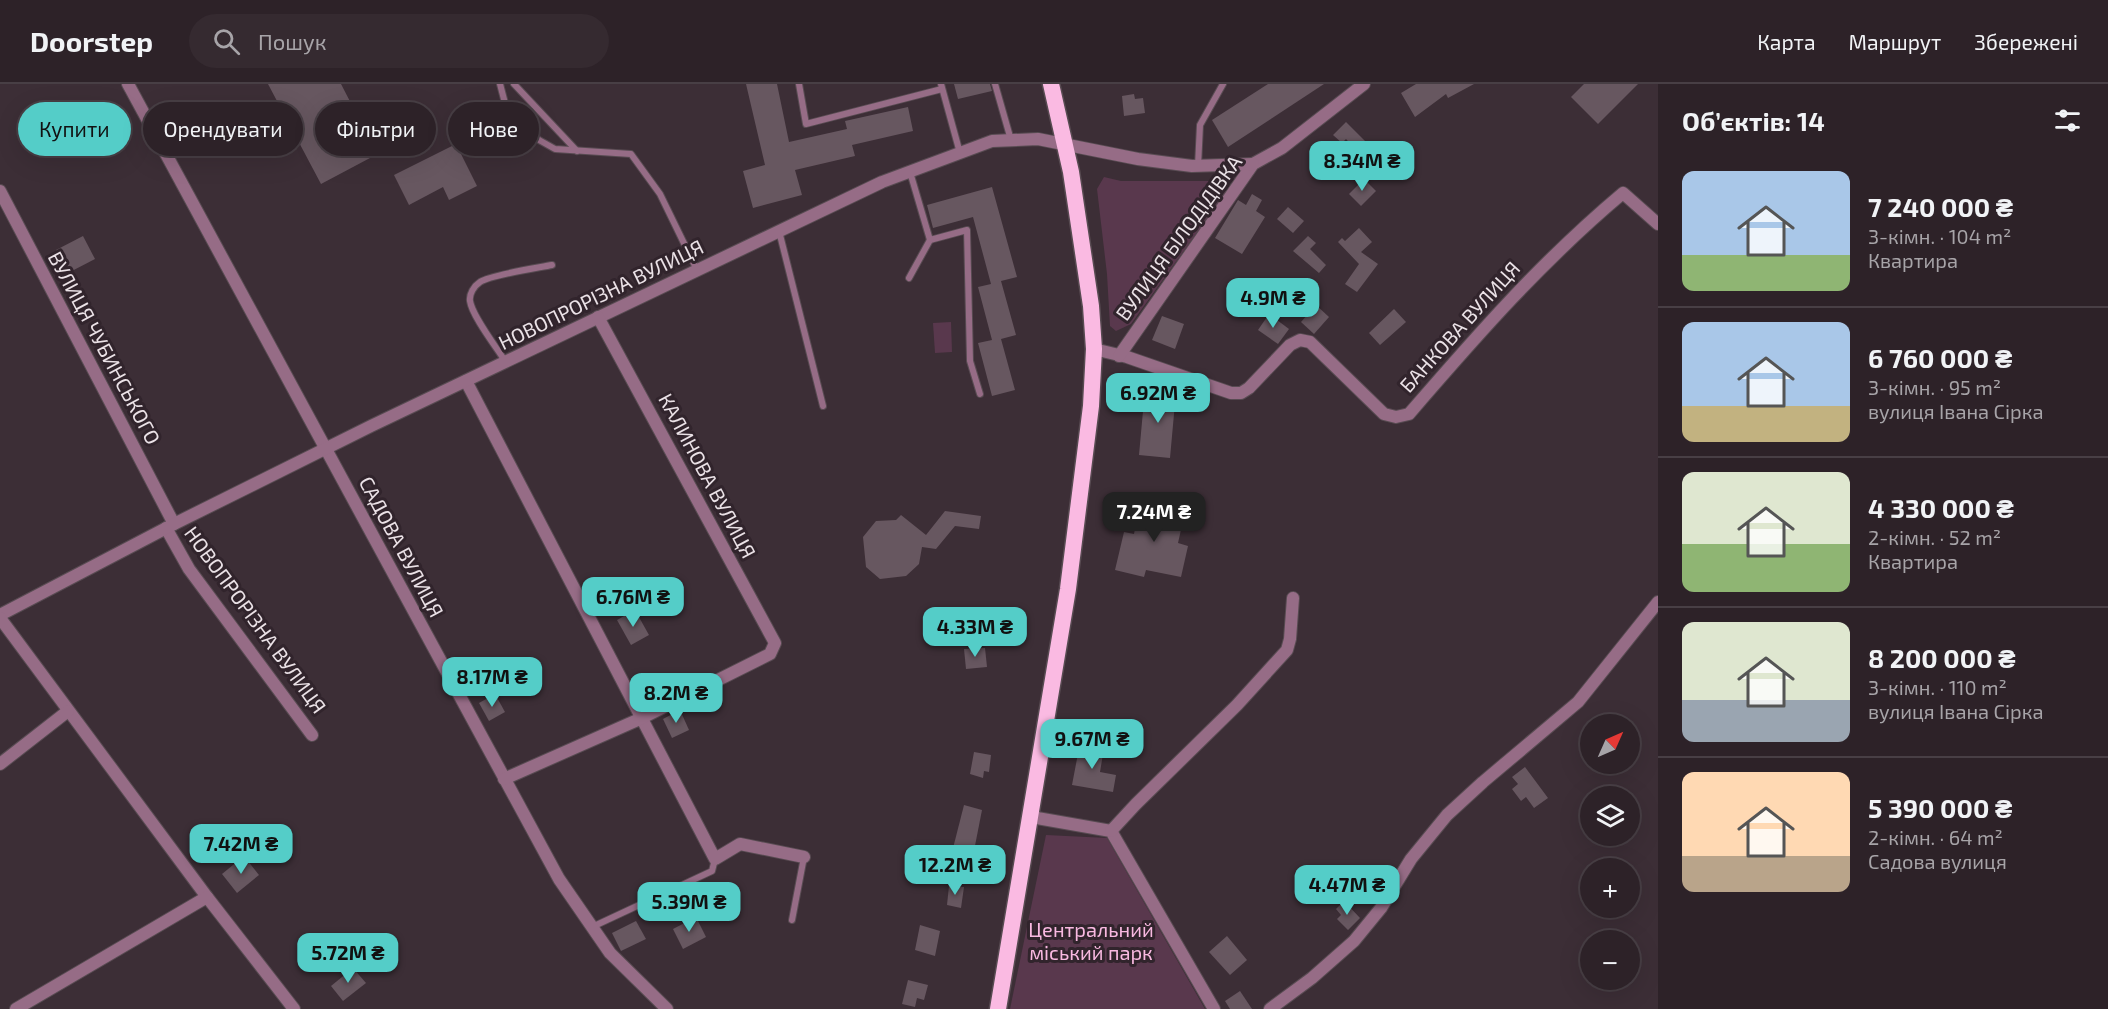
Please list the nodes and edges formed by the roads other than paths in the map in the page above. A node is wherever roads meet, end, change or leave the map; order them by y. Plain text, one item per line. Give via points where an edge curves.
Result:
1 (128, 84) edge
2 (500, 84) edge
3 (514, 84) edge
4 (799, 84) edge
5 (995, 84) edge
6 (1051, 84) edge
7 (1223, 84) edge
8 (1364, 84) edge
9 (941, 86) edge
10 (1011, 140) junction
11 (1065, 144) junction
12 (578, 152) junction
13 (960, 153) junction
14 (1253, 164) junction
15 (1198, 166) junction
16 (910, 171) junction
17 (0, 191) edge
18 (1658, 224) edge
19 (779, 231) junction
20 (930, 240) junction
21 (552, 265) dead end
22 (697, 270) junction
23 (909, 278) dead end
24 (598, 318) junction
25 (1094, 349) junction
26 (1119, 356) junction
27 (506, 362) junction
28 (466, 381) junction
29 (980, 394) dead end
30 (824, 406) dead end
31 (326, 449) junction
32 (170, 526) junction
33 (1293, 598) dead end
34 (1658, 602) edge
35 (0, 617) edge
36 (68, 711) junction
37 (642, 718) junction
38 (312, 735) dead end
39 (0, 764) edge
40 (504, 779) junction
41 (1030, 811) junction
42 (1110, 831) junction
43 (804, 857) joint
44 (715, 859) junction
45 (207, 897) junction
46 (792, 920) dead end
47 (592, 927) junction
48 (16, 1009) edge
49 (294, 1009) edge
50 (667, 1009) edge
51 (998, 1009) edge
52 (1214, 1009) edge
53 (1270, 1009) edge

1 - 31 street, САДОВА ВУЛИЦЯ
2 - 12 lane via 506,107 539,140 555,149
3 - 12 lane
4 - 9 lane via 806,124
5 - 10 lane
6 - 11 highway
7 - 15 lane via 1200,125
8 - 14 street, ВУЛИЦЯ БІЛОДІДІВКА via 1282,148
9 - 13 lane
10 - 11 street, НОВОПРОРІЗНА ВУЛИЦЯ
10 - 13 street, НОВОПРОРІЗНА ВУЛИЦЯ via 992,141
11 - 15 street, НОВОПРОРІЗНА ВУЛИЦЯ
11 - 25 highway via 1081,227
12 - 22 lane via 631,154 660,194
13 - 16 street, НОВОПРОРІЗНА ВУЛИЦЯ
14 - 15 street, НОВОПРОРІЗНА ВУЛИЦЯ
14 - 26 street, ВУЛИЦЯ БІЛОДІДІВКА
16 - 19 street, НОВОПРОРІЗНА ВУЛИЦЯ
16 - 20 lane
17 - 32 street, ВУЛИЦЯ ЧУБИНСЬКОГО
18 - 26 street, БАНКОВА ВУЛИЦЯ via 1623,193 1539,268 1409,414 1384,414 1310,342 1300,340 1241,393
19 - 22 street, НОВОПРОРІЗНА ВУЛИЦЯ
19 - 30 lane
20 - 23 lane
20 - 29 lane via 967,231 970,361
21 - 27 lane via 490,278 472,290 470,301 474,311
22 - 24 street, НОВОПРОРІЗНА ВУЛИЦЯ
24 - 27 street, НОВОПРОРІЗНА ВУЛИЦЯ
24 - 37 street, КАЛИНОВА ВУЛИЦЯ via 775,644 770,654
25 - 26 street, БАНКОВА ВУЛИЦЯ
25 - 41 highway via 1079,513
27 - 28 street, НОВОПРОРІЗНА ВУЛИЦЯ
28 - 31 street, НОВОПРОРІЗНА ВУЛИЦЯ
28 - 37 street
31 - 32 street, НОВОПРОРІЗНА ВУЛИЦЯ
31 - 40 street, САДОВА ВУЛИЦЯ
32 - 35 street, НОВОПРОРІЗНА ВУЛИЦЯ
32 - 38 street, НОВОПРОРІЗНА ВУЛИЦЯ via 189,569
33 - 42 street via 1287,650
34 - 53 street via 1578,702 1447,815 1354,941
35 - 36 street
36 - 39 street
36 - 45 street
37 - 40 street
37 - 44 street
40 - 47 street, САДОВА ВУЛИЦЯ via 559,879
41 - 42 street via 1036,818
41 - 51 highway
42 - 52 street
43 - 44 street via 740,844
43 - 46 lane
44 - 47 lane via 712,871
45 - 48 street
45 - 49 street
47 - 50 street, САДОВА ВУЛИЦЯ via 610,953

